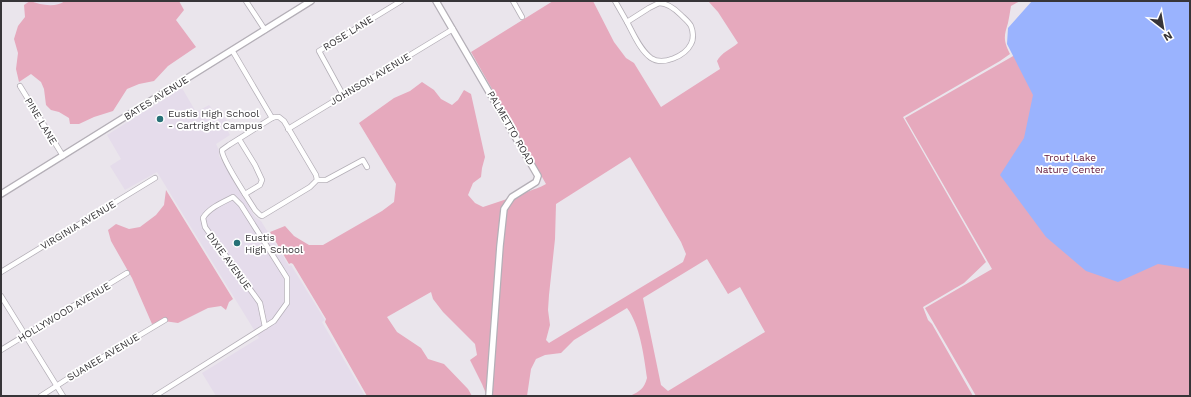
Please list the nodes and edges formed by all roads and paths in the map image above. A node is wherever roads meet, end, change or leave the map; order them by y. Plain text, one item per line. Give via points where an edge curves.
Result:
1 (246, 1) edge
2 (311, 1) edge
3 (401, 1) edge
4 (436, 1) edge
5 (512, 1) edge
6 (615, 1) edge
7 (522, 17) dead end
8 (627, 22) junction
9 (453, 29) junction
10 (265, 30) junction
11 (232, 50) junction
12 (20, 86) dead end
13 (343, 95) junction
14 (272, 118) junction
15 (288, 129) junction
16 (239, 139) junction
17 (63, 156) junction
18 (367, 167) dead end
19 (155, 178) dead end
20 (317, 180) junction
21 (1, 194) edge
22 (246, 194) junction
23 (1, 272) edge
24 (127, 273) dead end
25 (1, 296) edge
26 (165, 320) dead end
27 (265, 327) junction
28 (26, 335) junction
29 (1, 350) edge
30 (56, 386) junction
31 (41, 396) edge
32 (63, 396) edge
33 (155, 396) edge
34 (489, 396) edge

1 - 10 street
2 - 10 street, BATES AVENUE
3 - 13 street, ROSE LANE via 319,51
4 - 9 street, PALMETTO ROAD
5 - 7 street
6 - 8 street
8 - 8 street via 645,52 657,61 666,61 677,56 689,47 693,40 693,31 689,23 666,4 656,4
9 - 13 street, JOHNSON AVENUE
9 - 34 street, PALMETTO ROAD via 538,176 536,182 512,197 504,209
10 - 11 street, BATES AVENUE
11 - 14 street
11 - 17 street, BATES AVENUE
12 - 17 street, PINE LANE
13 - 15 street, JOHNSON AVENUE
14 - 15 street via 280,117
14 - 16 street
15 - 20 street
16 - 22 street via 262,180 260,185
16 - 22 street via 222,150 222,154
17 - 21 street, BATES AVENUE
18 - 20 street via 363,160 326,180
19 - 23 street, VIRGINIA AVENUE
20 - 22 street via 264,216 259,215
24 - 28 street, HOLLYWOOD AVENUE
25 - 28 street
26 - 30 street, SUANEE AVENUE
27 - 27 street, DIXIE AVENUE via 260,303 205,227 203,218 206,213 233,197 241,205 287,278 288,303 274,321
27 - 33 street, DIXIE AVENUE
28 - 29 street, HOLLYWOOD AVENUE
28 - 30 street
30 - 31 street, SUANEE AVENUE
30 - 32 street

